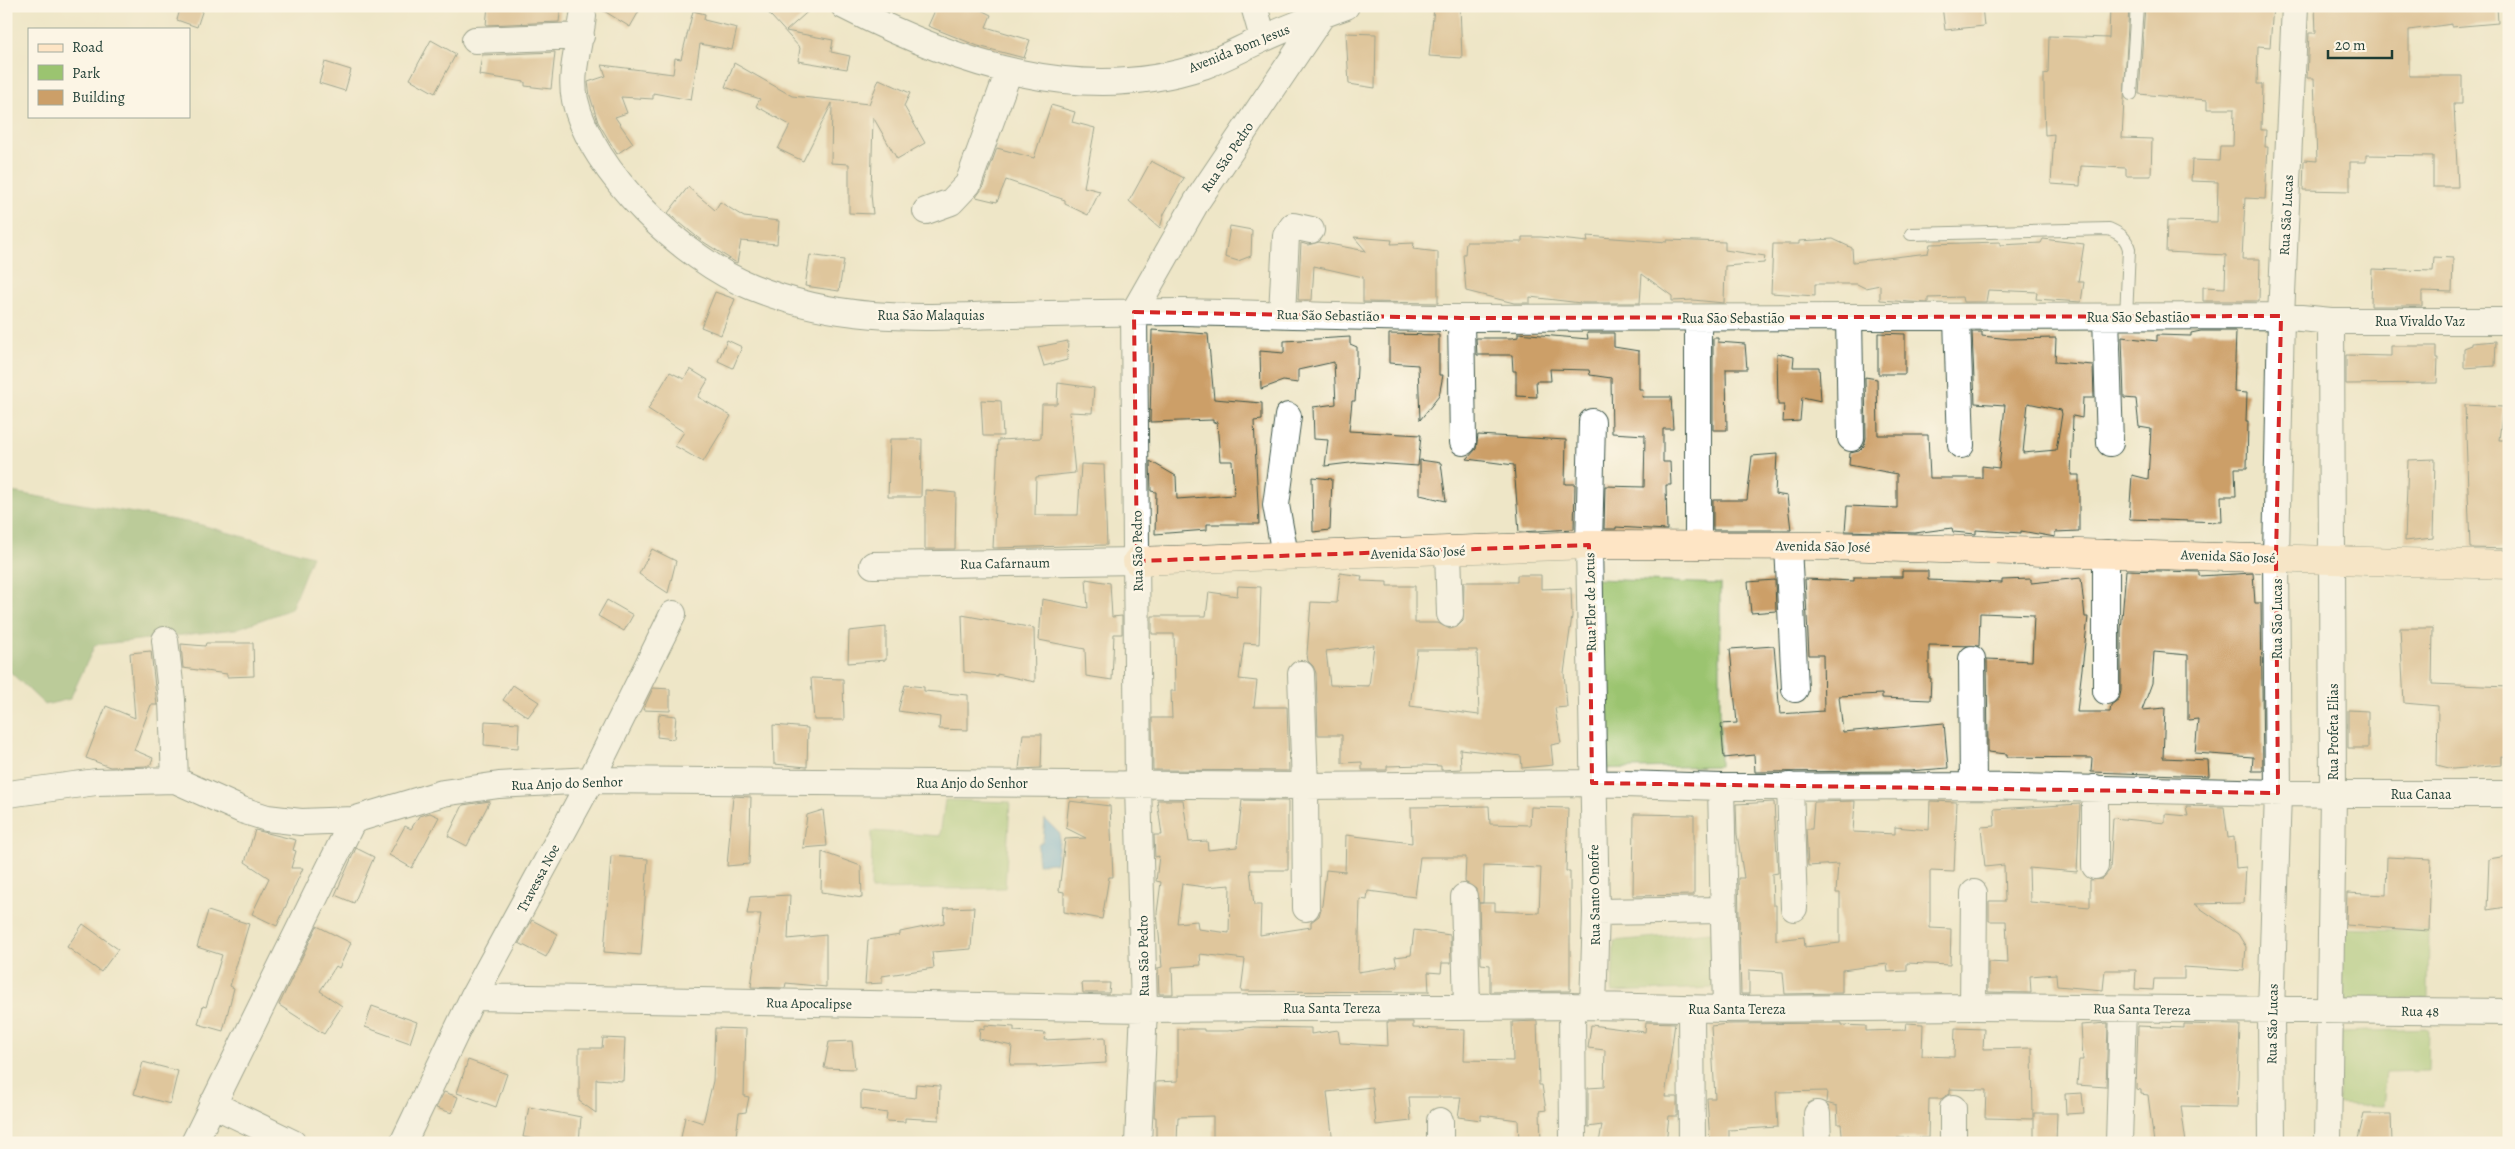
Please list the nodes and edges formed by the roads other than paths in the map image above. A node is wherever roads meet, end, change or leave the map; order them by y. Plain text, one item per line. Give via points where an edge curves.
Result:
1 (844, 6) edge
2 (1254, 6) edge
3 (2137, 6) edge
4 (2295, 6) edge
5 (1335, 10) edge
6 (1263, 38) junction
7 (475, 40) dead end
8 (1009, 71) junction
9 (2131, 94) dead end
10 (926, 211) dead end
11 (1311, 230) dead end
12 (1911, 234) dead end
13 (1134, 312) junction
14 (1282, 314) junction
15 (1849, 316) junction
16 (2281, 316) junction
17 (2116, 317) junction
18 (1461, 318) junction
19 (1698, 318) junction
20 (1957, 318) junction
21 (2331, 321) junction
22 (2509, 322) edge
23 (1288, 416) dead end
24 (1592, 422) dead end
25 (1851, 438) dead end
26 (1463, 442) dead end
27 (2110, 443) dead end
28 (1961, 445) dead end
29 (1589, 545) junction
30 (1698, 546) junction
31 (1788, 546) junction
32 (1448, 551) junction
33 (2106, 553) junction
34 (1285, 555) junction
35 (2276, 557) junction
36 (2334, 560) junction
37 (1137, 561) junction
38 (873, 565) dead end
39 (2509, 565) edge
40 (673, 614) dead end
41 (1450, 614) dead end
42 (165, 640) dead end
43 (1972, 658) dead end
44 (1301, 674) dead end
45 (1795, 689) dead end
46 (2106, 691) dead end
47 (175, 780) junction
48 (591, 780) junction
49 (1592, 783) junction
50 (1138, 785) junction
51 (1305, 786) junction
52 (1790, 786) junction
53 (1973, 786) junction
54 (1721, 787) junction
55 (2094, 788) junction
56 (2278, 793) junction
57 (8, 794) dead end
58 (2333, 794) junction
59 (2509, 794) edge
60 (353, 820) junction
61 (2095, 866) dead end
62 (1974, 893) dead end
63 (1464, 897) dead end
64 (1306, 908) dead end
65 (1794, 908) dead end
66 (1724, 910) junction
67 (1596, 912) junction
68 (473, 998) junction
69 (1582, 1006) junction
70 (1467, 1007) junction
71 (1973, 1007) junction
72 (1144, 1009) junction
73 (1691, 1009) junction
74 (1726, 1009) junction
75 (2123, 1009) junction
76 (2271, 1010) junction
77 (2331, 1010) junction
78 (2509, 1012) edge
79 (212, 1104) junction
80 (1953, 1108) dead end
81 (1817, 1114) dead end
82 (1573, 1138) dead end
83 (2119, 1142) edge
84 (194, 1143) edge
85 (293, 1143) edge
86 (403, 1143) edge
87 (1138, 1143) edge
88 (1692, 1143) edge
89 (1818, 1143) edge
90 (1953, 1143) edge
91 (2272, 1143) edge
92 (2328, 1143) edge

1 - 8 street, Avenida Bom Jesus via 975,63
2 - 6 street
3 - 9 lane
4 - 16 street, Rua São Lucas
5 - 6 street, Avenida Bom Jesus
5 - 13 street, Rua São Pedro via 1197,201
6 - 8 street, Avenida Bom Jesus via 1203,66 1149,79 1105,83 1056,80
7 - 13 street, Rua São Malaquias via 582,26 574,68 575,99 591,144 658,226 718,270 747,285 830,311 896,318
8 - 10 street via 968,184 951,202
11 - 14 street via 1293,226 1286,236
12 - 17 lane via 2109,229 2121,234 2129,249
13 - 14 street, Rua São Sebastião
13 - 37 street, Rua São Pedro
14 - 18 street, Rua São Sebastião
15 - 19 street, Rua São Sebastião
15 - 20 street, Rua São Sebastião
15 - 25 street
16 - 17 street, Rua São Sebastião
16 - 21 street, Rua São Sebastião
16 - 35 street, Rua São Lucas
17 - 20 street, Rua São Sebastião
17 - 27 street
18 - 19 street, Rua São Sebastião
18 - 26 street
19 - 30 street
20 - 28 street
21 - 22 street, Rua Vivaldo Vaz
21 - 36 street, Rua Profeta Elias
23 - 34 street via 1276,506
24 - 29 street, Rua Flor de Lotus
29 - 30 street, Avenida São José
29 - 32 street, Avenida São José
29 - 49 street, Rua Flor de Lotus
30 - 31 street, Avenida São José
31 - 33 street, Avenida São José
31 - 45 street
32 - 34 street, Avenida São José
32 - 41 street
33 - 35 street, Avenida São José
33 - 46 street
34 - 37 street, Avenida São José
35 - 36 street, Avenida São José
35 - 56 street, Rua São Lucas
36 - 39 street, Avenida São José
36 - 58 street, Rua Profeta Elias
37 - 38 street, Rua Cafarnaum
37 - 50 street, Rua São Pedro
40 - 48 street, Travessa Noe
42 - 47 street via 172,700
43 - 53 street
44 - 51 street
47 - 57 street, Rua Anjo do Senhor via 96,782
47 - 60 street, Rua Anjo do Senhor via 267,818 301,822
48 - 50 street, Rua Anjo do Senhor
48 - 60 street, Rua Anjo do Senhor via 499,785 444,793
48 - 68 street, Travessa Noe
49 - 51 street
49 - 54 street
49 - 67 street, Rua Santo Onofre
50 - 51 street
50 - 72 street, Rua São Pedro
51 - 64 street
52 - 53 street
52 - 54 street
52 - 65 street
53 - 55 street
54 - 66 street
55 - 56 street
55 - 61 street
56 - 58 street
56 - 76 street, Rua São Lucas
58 - 59 street, Rua Canaa
58 - 77 street, Rua Profeta Elias
60 - 79 street
62 - 71 street
63 - 70 street
66 - 67 street
66 - 74 street
67 - 69 street, Rua Santo Onofre
68 - 72 street, Rua Apocalipse
68 - 86 street, Travessa Noe
69 - 70 street, Rua Santa Tereza
69 - 73 street, Rua Santa Tereza
69 - 82 street, Rua Santo Onofre
70 - 72 street, Rua Santa Tereza
71 - 74 street, Rua Santa Tereza
71 - 75 street, Rua Santa Tereza
72 - 87 street, Rua São Pedro
73 - 74 street, Rua Santa Tereza
73 - 88 street
75 - 76 street, Rua Santa Tereza
75 - 83 street
76 - 77 street, Rua Santa Tereza
76 - 91 street, Rua São Lucas
77 - 78 street, Rua 48
77 - 92 street, Rua Profeta Elias
79 - 84 street
79 - 85 street
80 - 90 street
81 - 89 street

